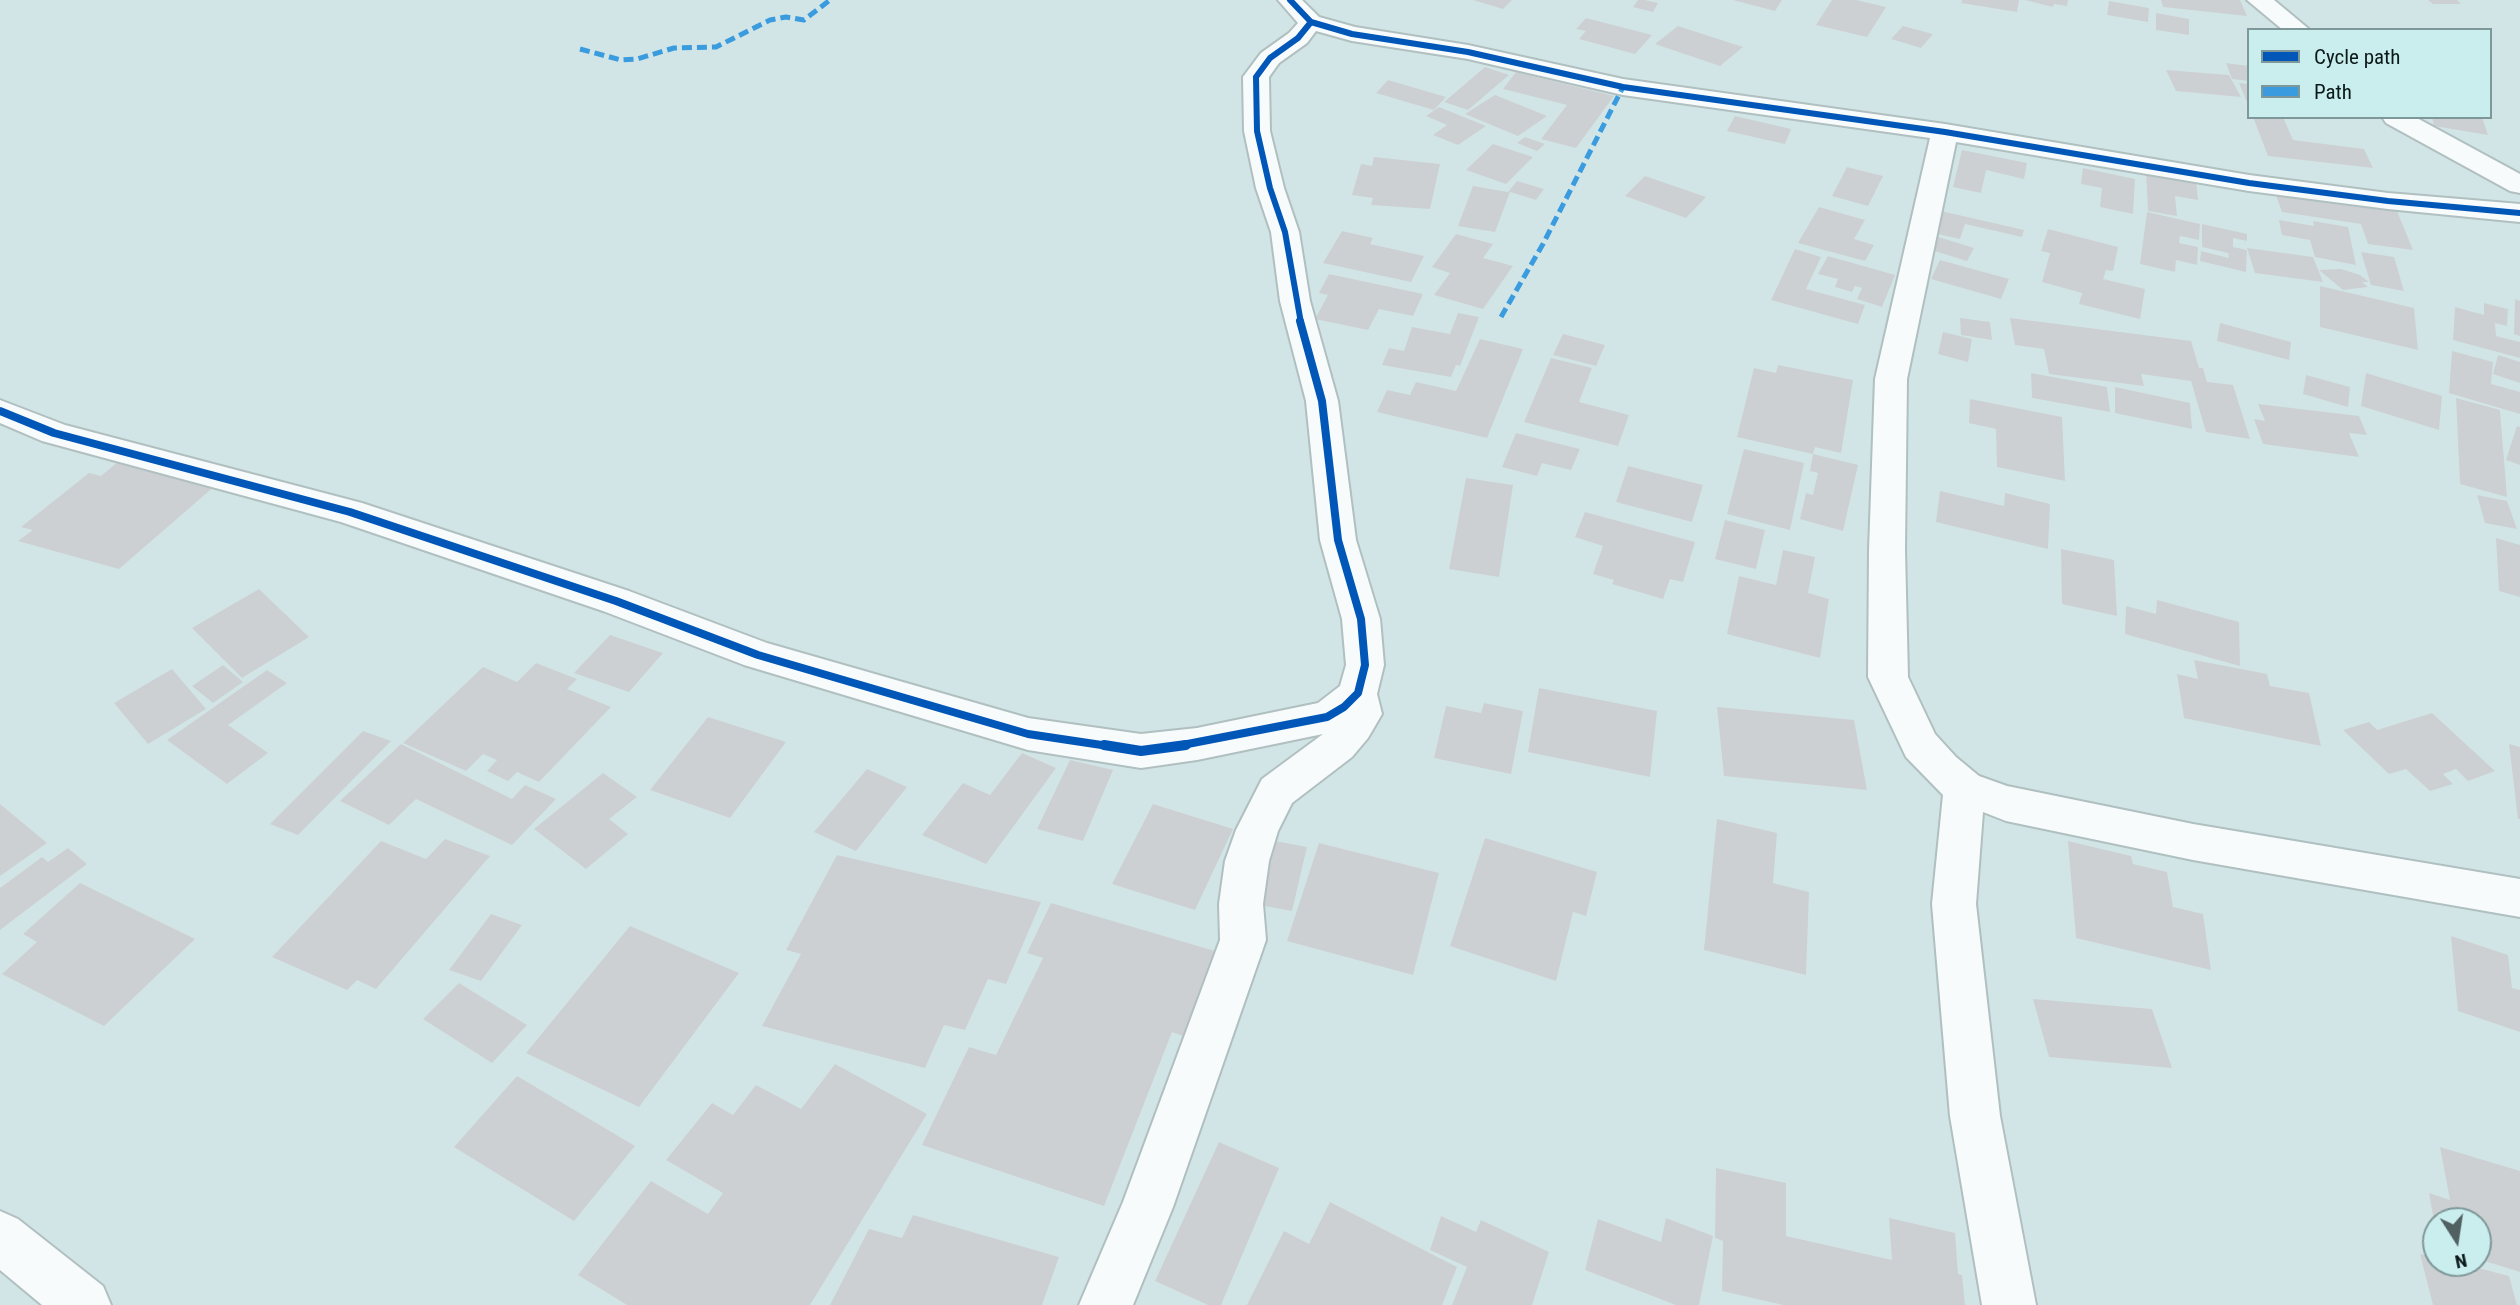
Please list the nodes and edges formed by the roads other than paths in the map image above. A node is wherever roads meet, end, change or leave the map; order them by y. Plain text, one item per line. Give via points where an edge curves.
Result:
1 (2259, 0) edge
2 (1301, 11) edge
3 (2295, 28) edge
4 (2399, 119) edge
5 (1945, 132) junction
6 (2520, 185) edge
7 (2520, 213) edge
8 (0, 411) edge
9 (1358, 693) junction
10 (1964, 788) junction
11 (2520, 898) edge
12 (0, 1237) edge
13 (84, 1305) edge
14 (1106, 1305) edge
15 (2009, 1305) edge

1 - 3 street
2 - 5 street via 1352,34 1468,52 1623,87
2 - 9 street via 1298,38 1270,58 1256,77 1258,131 1322,401 1338,540 1360,619 1365,665
4 - 6 street
5 - 7 street via 2249,183
5 - 10 street via 1891,380 1888,677 1920,745
8 - 9 street via 54,433 350,512 616,601 758,655 1028,734 1141,751 1327,718
9 - 14 street via 1362,714 1354,727 1338,746 1277,791 1257,830 1241,904 1243,940 1147,1207
10 - 11 street via 2006,803 2193,842
10 - 15 street via 1954,904 1975,1116
12 - 13 street

